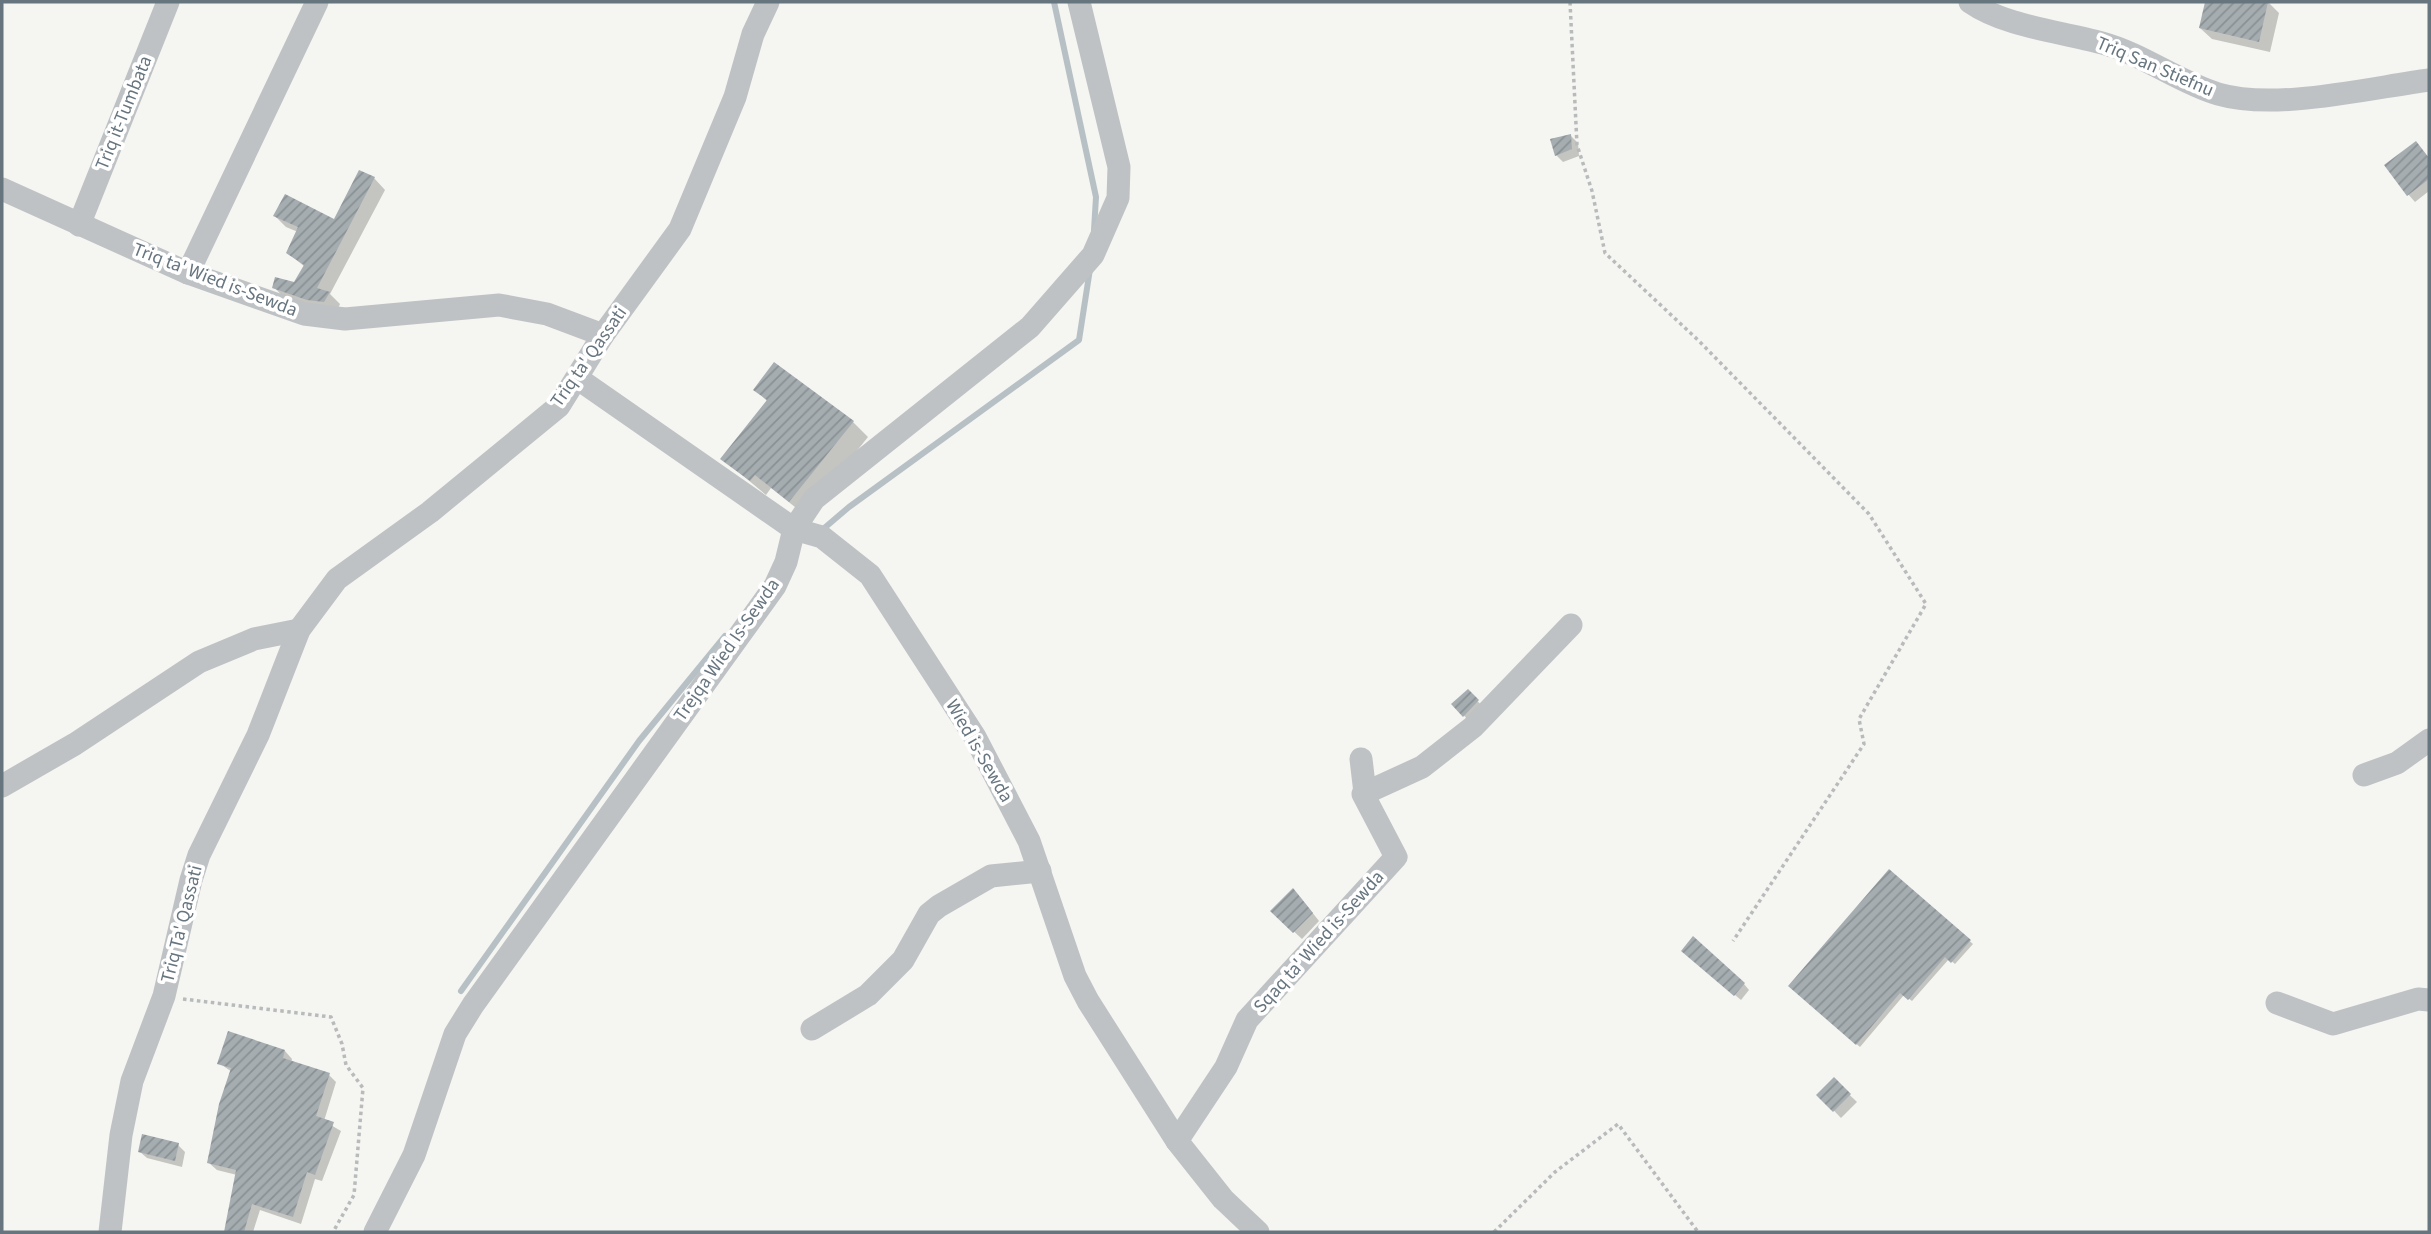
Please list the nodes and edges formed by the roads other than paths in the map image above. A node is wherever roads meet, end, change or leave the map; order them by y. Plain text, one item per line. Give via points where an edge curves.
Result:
1 (168, 2) edge
2 (317, 2) edge
3 (768, 2) edge
4 (1079, 2) edge
5 (1970, 2) edge
6 (2429, 80) edge
7 (2, 189) edge
8 (79, 225) junction
9 (188, 273) junction
10 (603, 335) junction
11 (577, 377) junction
12 (794, 529) junction
13 (1572, 625) dead end
14 (299, 630) junction
15 (2429, 740) edge
16 (1361, 759) dead end
17 (2364, 775) dead end
18 (2, 786) edge
19 (1365, 793) junction
20 (1040, 871) junction
21 (2429, 1000) edge
22 (2277, 1003) dead end
23 (812, 1029) dead end
24 (1177, 1141) junction
25 (110, 1232) edge
26 (375, 1232) edge
27 (1258, 1232) edge

1 - 8 street, Triq it-Tumbata
2 - 9 street
3 - 10 street, Triq ta' Qassati via 753,34 735,97 680,229
4 - 12 street, Trejqa Wied Is-Sewda via 1119,167 1118,198 1093,255 1030,327 814,499
5 - 6 street, Triq San Stiefnu via 1999,16 2119,48 2229,96 2283,100
7 - 8 street, Triq ta' Wied is-Sewda
8 - 9 street, Triq ta' Wied is-Sewda
9 - 10 street, Triq ta' Wied is-Sewda via 304,314 345,319 499,305 547,314
10 - 11 street, Triq ta' Qassati
11 - 12 street, Wied is-Sewda
11 - 14 street, Triq ta' Qassati via 559,406 430,512 337,579
12 - 20 street, Wied is-Sewda via 822,537 870,575 975,737
12 - 26 street, Trejqa Wied Is-Sewda via 775,586 455,1034 414,1155
13 - 19 street via 1473,727 1422,767
14 - 18 street via 254,639 199,662
14 - 25 street, Triq Ta' Qassati via 258,735 199,855 164,996 132,1081
15 - 17 street via 2397,763
16 - 19 street
19 - 24 street, Sqaq ta' Wied is-Sewda via 1396,857 1247,1020 1226,1067
20 - 23 street via 990,876 939,906 929,914 903,960 868,995
20 - 24 street, Wied is-Sewda via 1075,976
21 - 22 street via 2418,999 2333,1024
24 - 27 street, Wied is-Sewda via 1223,1199

